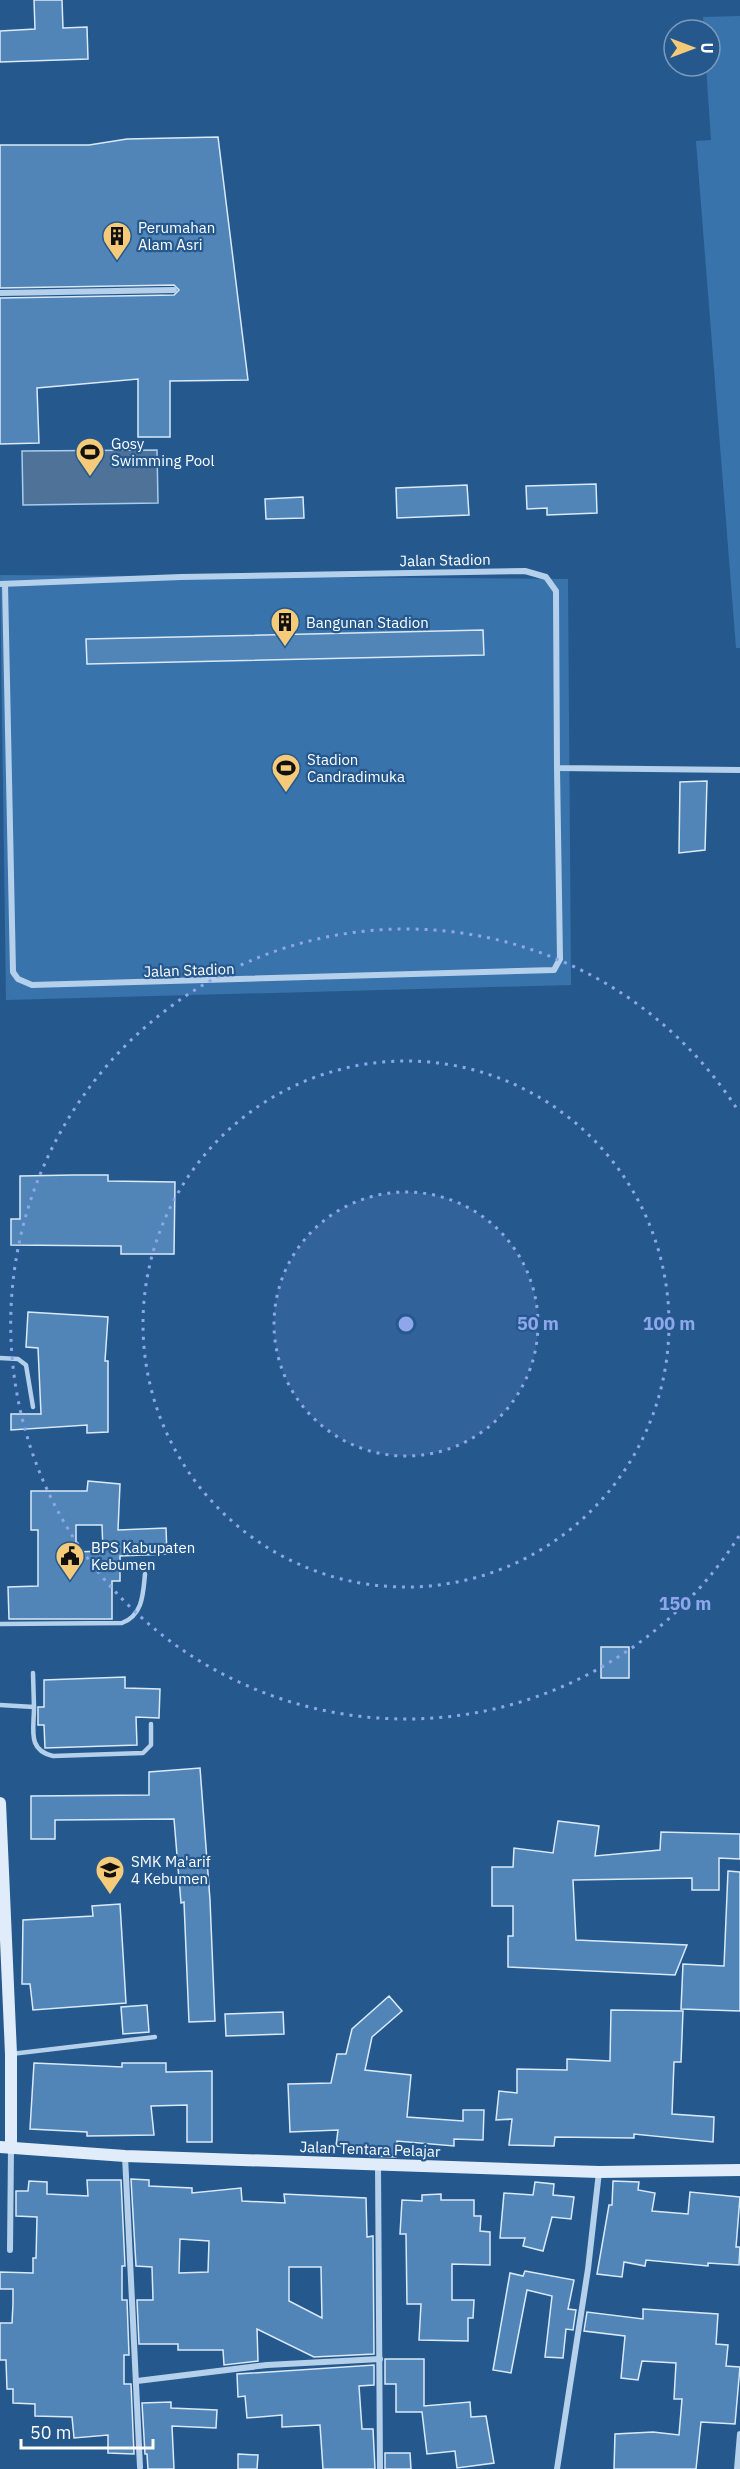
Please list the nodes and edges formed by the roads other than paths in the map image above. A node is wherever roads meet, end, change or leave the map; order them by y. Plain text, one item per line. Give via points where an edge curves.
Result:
1 (174, 290) dead end
2 (0, 293) edge
3 (2, 584) edge
4 (557, 768) junction
5 (740, 770) edge
6 (0, 1358) edge
7 (33, 1407) dead end
8 (145, 1574) dead end
9 (0, 1624) edge
10 (33, 1673) dead end
11 (0, 1705) edge
12 (34, 1707) junction
13 (151, 1724) dead end
14 (0, 1803) edge
15 (155, 2037) dead end
16 (11, 2054) junction
17 (6, 2148) edge
18 (125, 2156) junction
19 (378, 2164) junction
20 (740, 2170) edge
21 (599, 2172) junction
22 (10, 2250) dead end
23 (380, 2359) junction
24 (137, 2381) junction
25 (740, 2434) edge
26 (140, 2467) dead end
27 (380, 2469) edge
28 (557, 2469) edge
29 (736, 2469) edge

1 - 2 street
3 - 4 street, Jalan Stadion via 525,571 546,577 556,591
3 - 4 street, Jalan Stadion via 13,972 32,985 554,970 560,959
4 - 5 street
6 - 7 lane via 18,1359 26,1365
8 - 9 lane via 138,1612 131,1620
10 - 12 lane
11 - 12 lane
12 - 13 lane via 35,1746 40,1753 53,1756 143,1753 151,1745
14 - 16 main road
15 - 16 lane
16 - 17 main road
17 - 18 main road, Jalan Tentara Pelajar
17 - 22 street
18 - 19 main road, Jalan Tentara Pelajar
18 - 24 street
19 - 21 main road, Jalan Tentara Pelajar
19 - 23 street
20 - 21 main road, Jalan Tentara Pelajar
21 - 28 street
23 - 24 street via 267,2365
23 - 27 street
24 - 26 street
25 - 29 street

